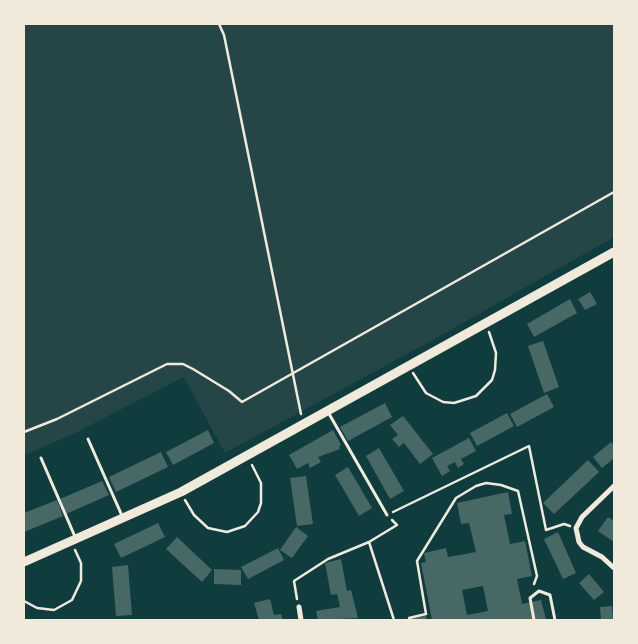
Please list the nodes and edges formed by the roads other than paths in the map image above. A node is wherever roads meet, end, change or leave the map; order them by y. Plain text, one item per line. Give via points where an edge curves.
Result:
1 (614, 252) edge
2 (328, 412) junction
3 (88, 439) dead end
4 (41, 458) dead end
5 (614, 486) edge
6 (388, 515) road end
7 (123, 518) junction
8 (74, 540) junction
9 (24, 562) edge
10 (614, 568) edge
11 (299, 607) road end
12 (301, 620) edge
13 (534, 620) edge
14 (555, 620) edge

1 - 2 street
2 - 6 lane
2 - 7 street via 181,492
3 - 7 lane
4 - 8 lane
5 - 10 street via 582,517 576,528 578,542
7 - 8 street
8 - 9 street
11 - 12 street
13 - 14 lane via 530,598 539,591 550,595

